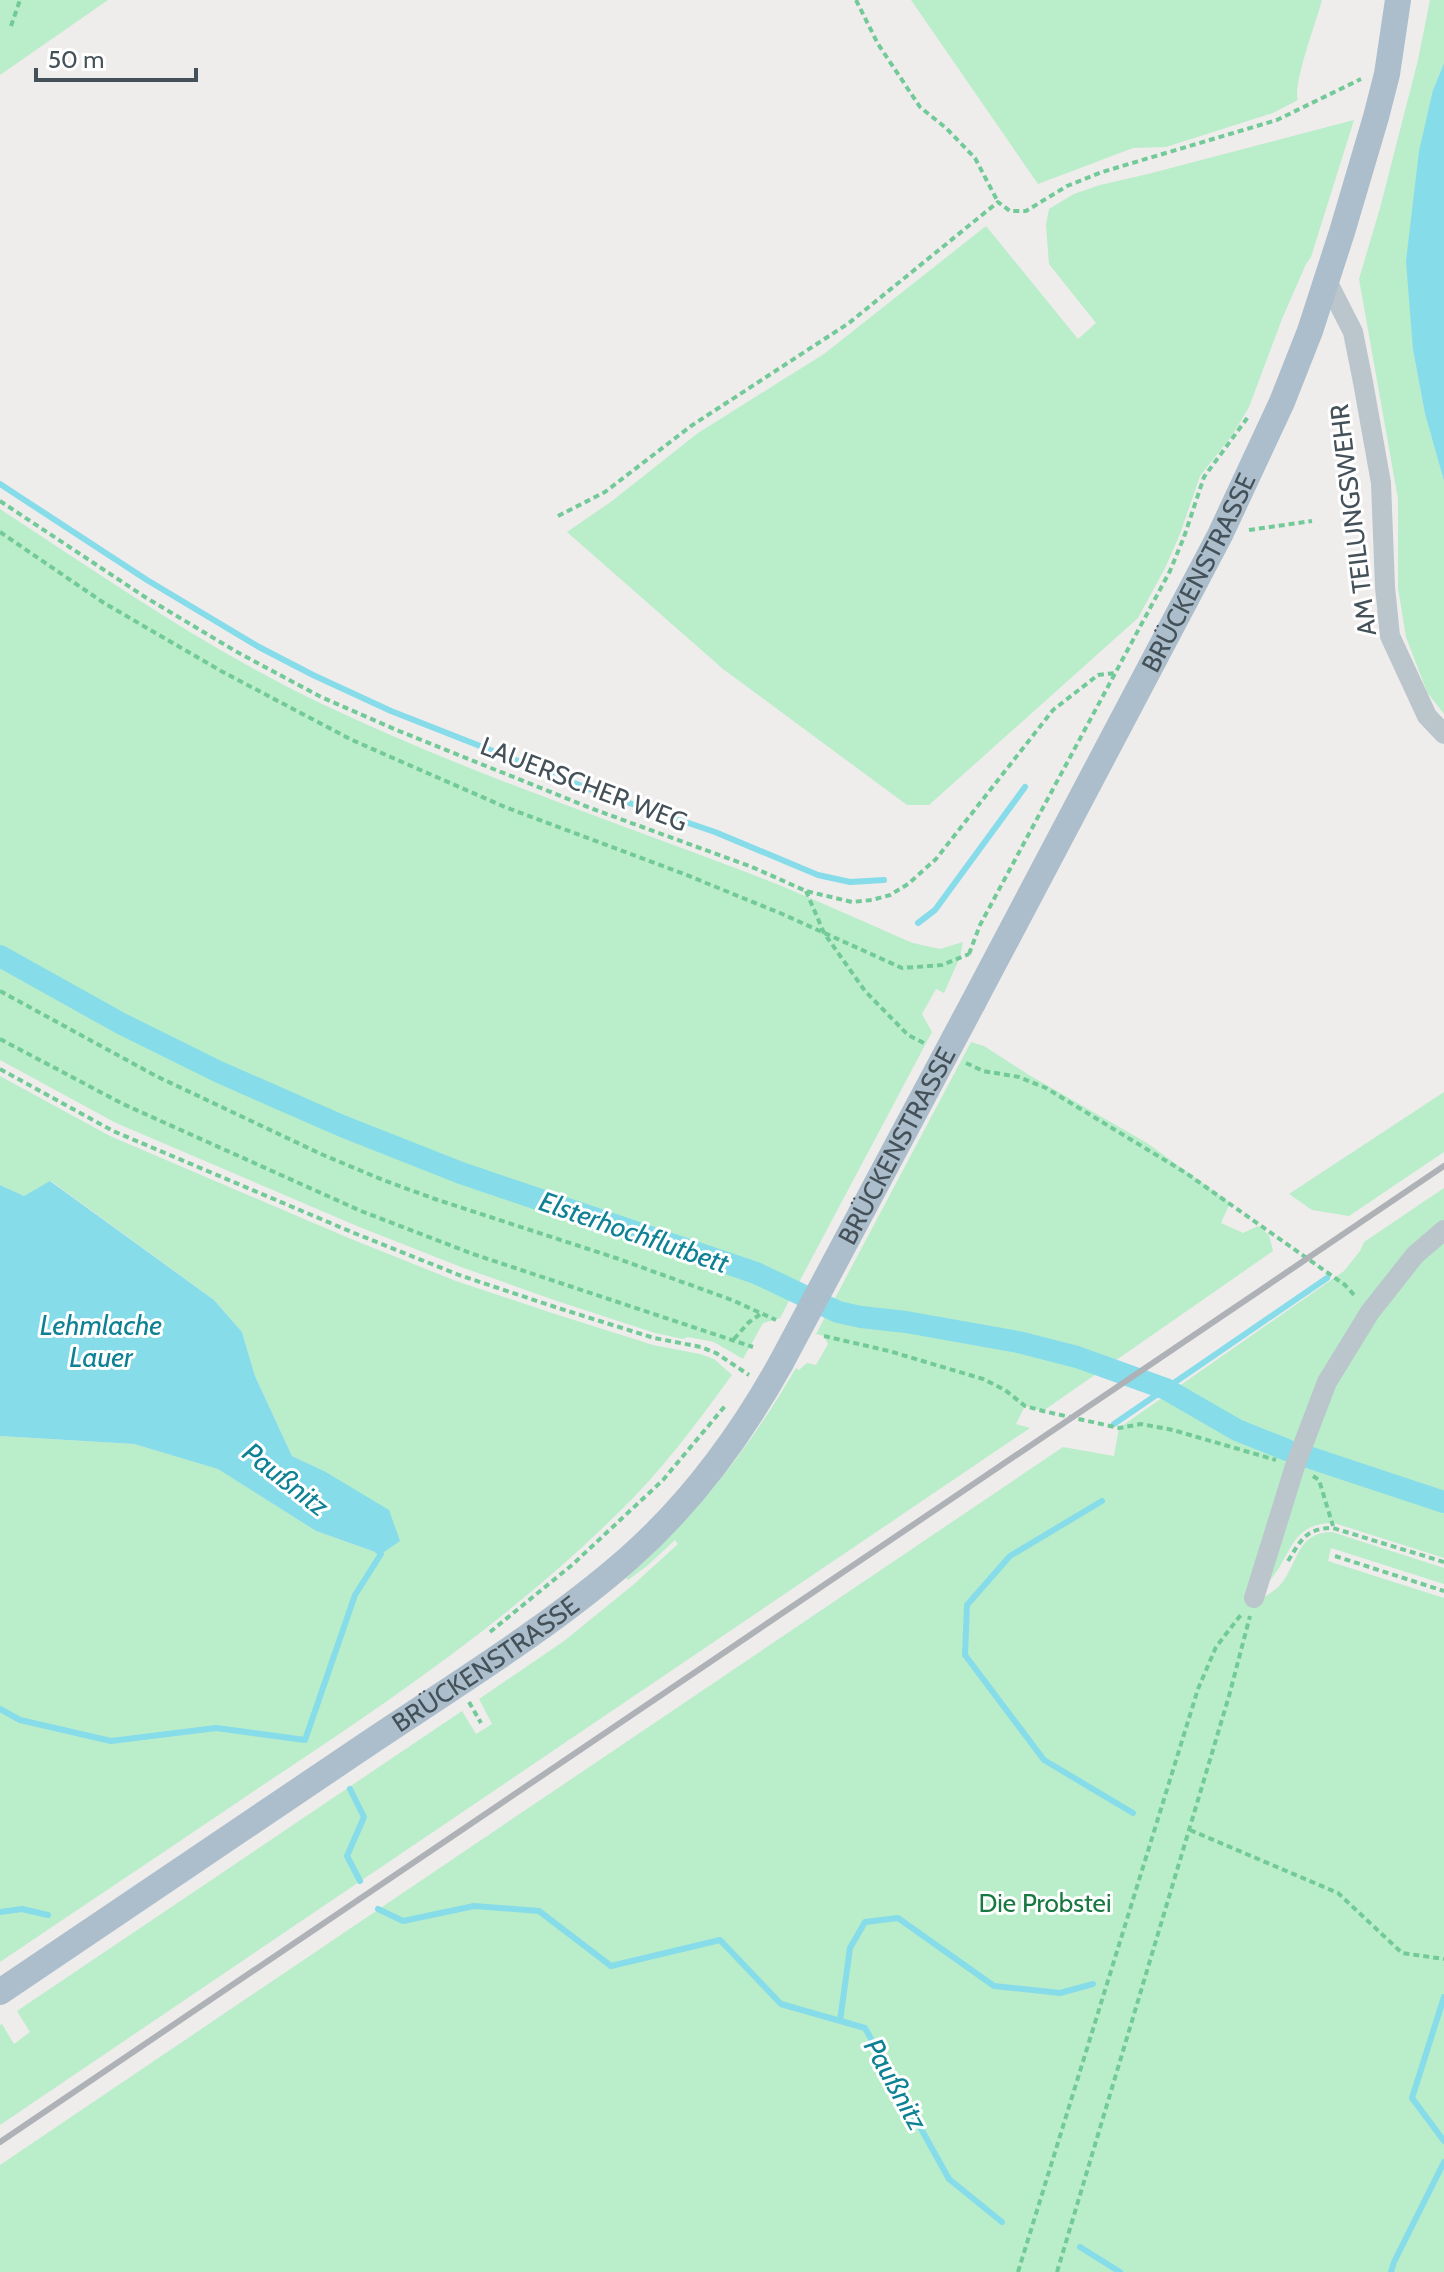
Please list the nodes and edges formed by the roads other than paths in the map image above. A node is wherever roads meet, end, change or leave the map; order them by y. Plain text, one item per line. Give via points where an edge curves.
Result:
1 (1398, 0) edge
2 (1326, 279) junction
3 (1444, 734) edge
4 (1444, 1230) edge
5 (1254, 1598) road end
6 (0, 1992) edge

1 - 2 main road, BRÜCKENSTRASSE via 1387,74
2 - 3 lane, AM TEILUNGSWEHR via 1353,332 1363,382 1381,483 1390,636 1427,716
2 - 6 main road, BRÜCKENSTRASSE, bridge via 1282,402 1227,522 973,1003 768,1364 747,1421 717,1463 660,1527 593,1588
4 - 5 lane via 1415,1255 1370,1312 1327,1382

